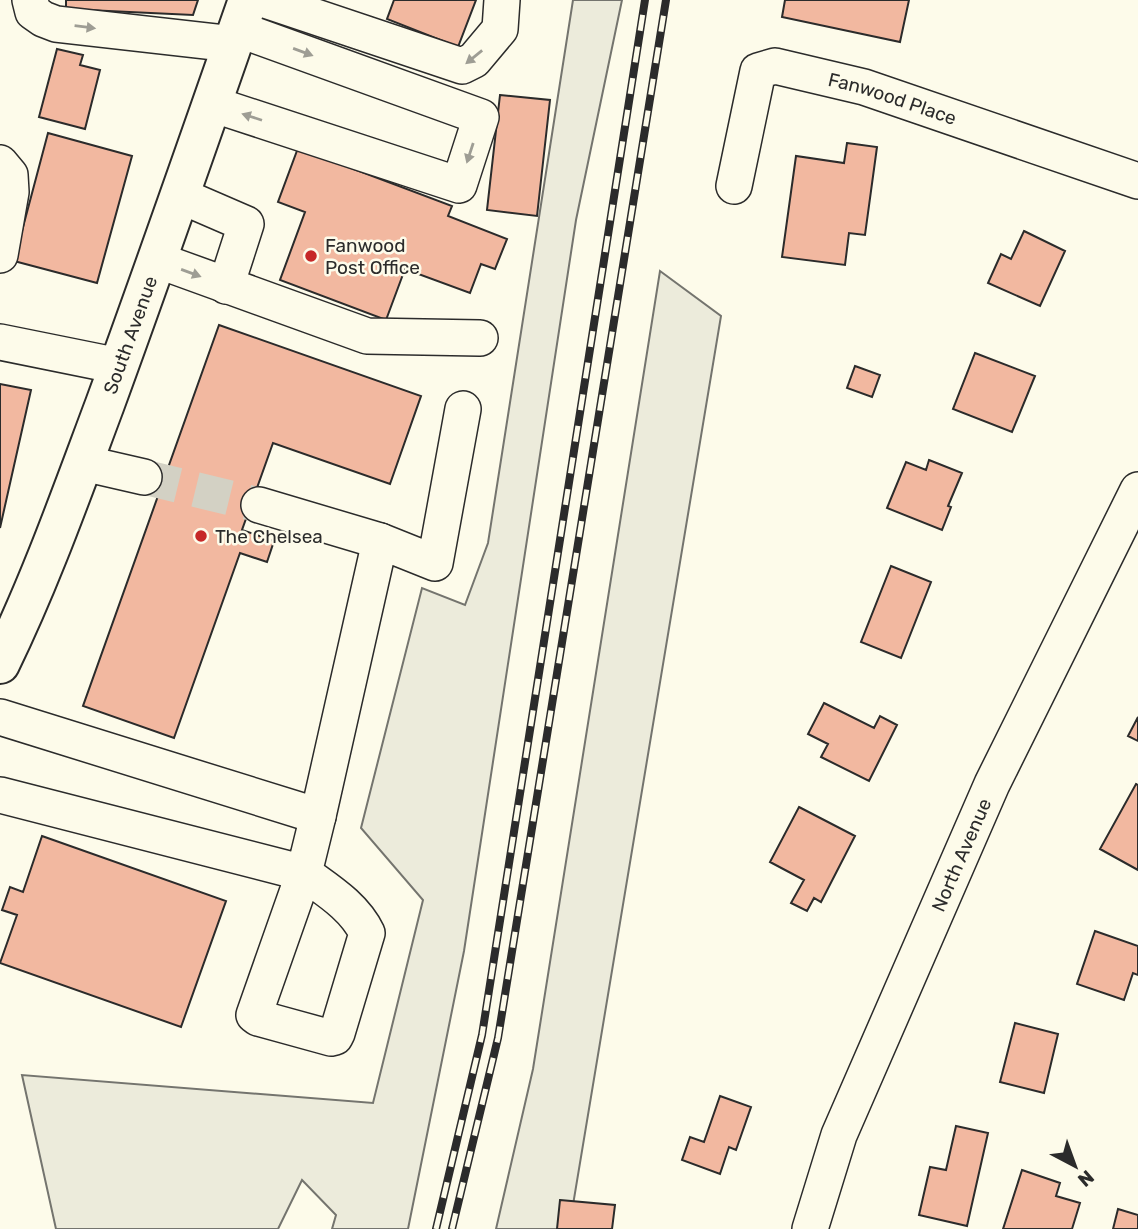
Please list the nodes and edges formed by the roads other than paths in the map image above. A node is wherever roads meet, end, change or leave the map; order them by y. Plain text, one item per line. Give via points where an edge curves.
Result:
1 (30, 0) edge
2 (265, 0) edge
3 (502, 0) edge
4 (240, 24) edge
5 (212, 104) junction
6 (0, 163) edge
7 (1138, 181) edge
8 (734, 186) dead end
9 (179, 195) junction
10 (0, 255) edge
11 (157, 260) junction
12 (226, 286) junction
13 (480, 338) dead end
14 (0, 342) edge
15 (119, 366) junction
16 (463, 409) dead end
17 (83, 463) junction
18 (144, 477) tunnel mouth
19 (1138, 490) edge
20 (259, 505) tunnel mouth
21 (380, 541) junction
22 (0, 664) edge
23 (0, 717) edge
24 (0, 795) edge
25 (318, 816) junction
26 (810, 1229) edge

1 -> 4 street via 33,12 56,24
3 -> 2 street via 500,29 474,60 462,66
4 - 5 main road, South Avenue
4 -> 5 street via 481,117 459,185
5 - 9 main road, South Avenue
6 - 10 street via 10,175 11,192
7 - 8 street, Fanwood Place via 864,87 775,66 758,71
9 - 11 main road, South Avenue
9 - 12 street via 246,224
11 -> 12 street
11 - 15 main road, South Avenue
12 - 13 street via 367,336
14 - 15 street
15 - 17 main road, South Avenue
16 - 21 street via 435,564
17 - 18 street
17 - 22 main road, South Avenue
19 - 26 street, North Avenue via 992,784 839,1135
20 - 21 street
21 - 25 street
23 - 25 street
24 - 25 street via 304,873

